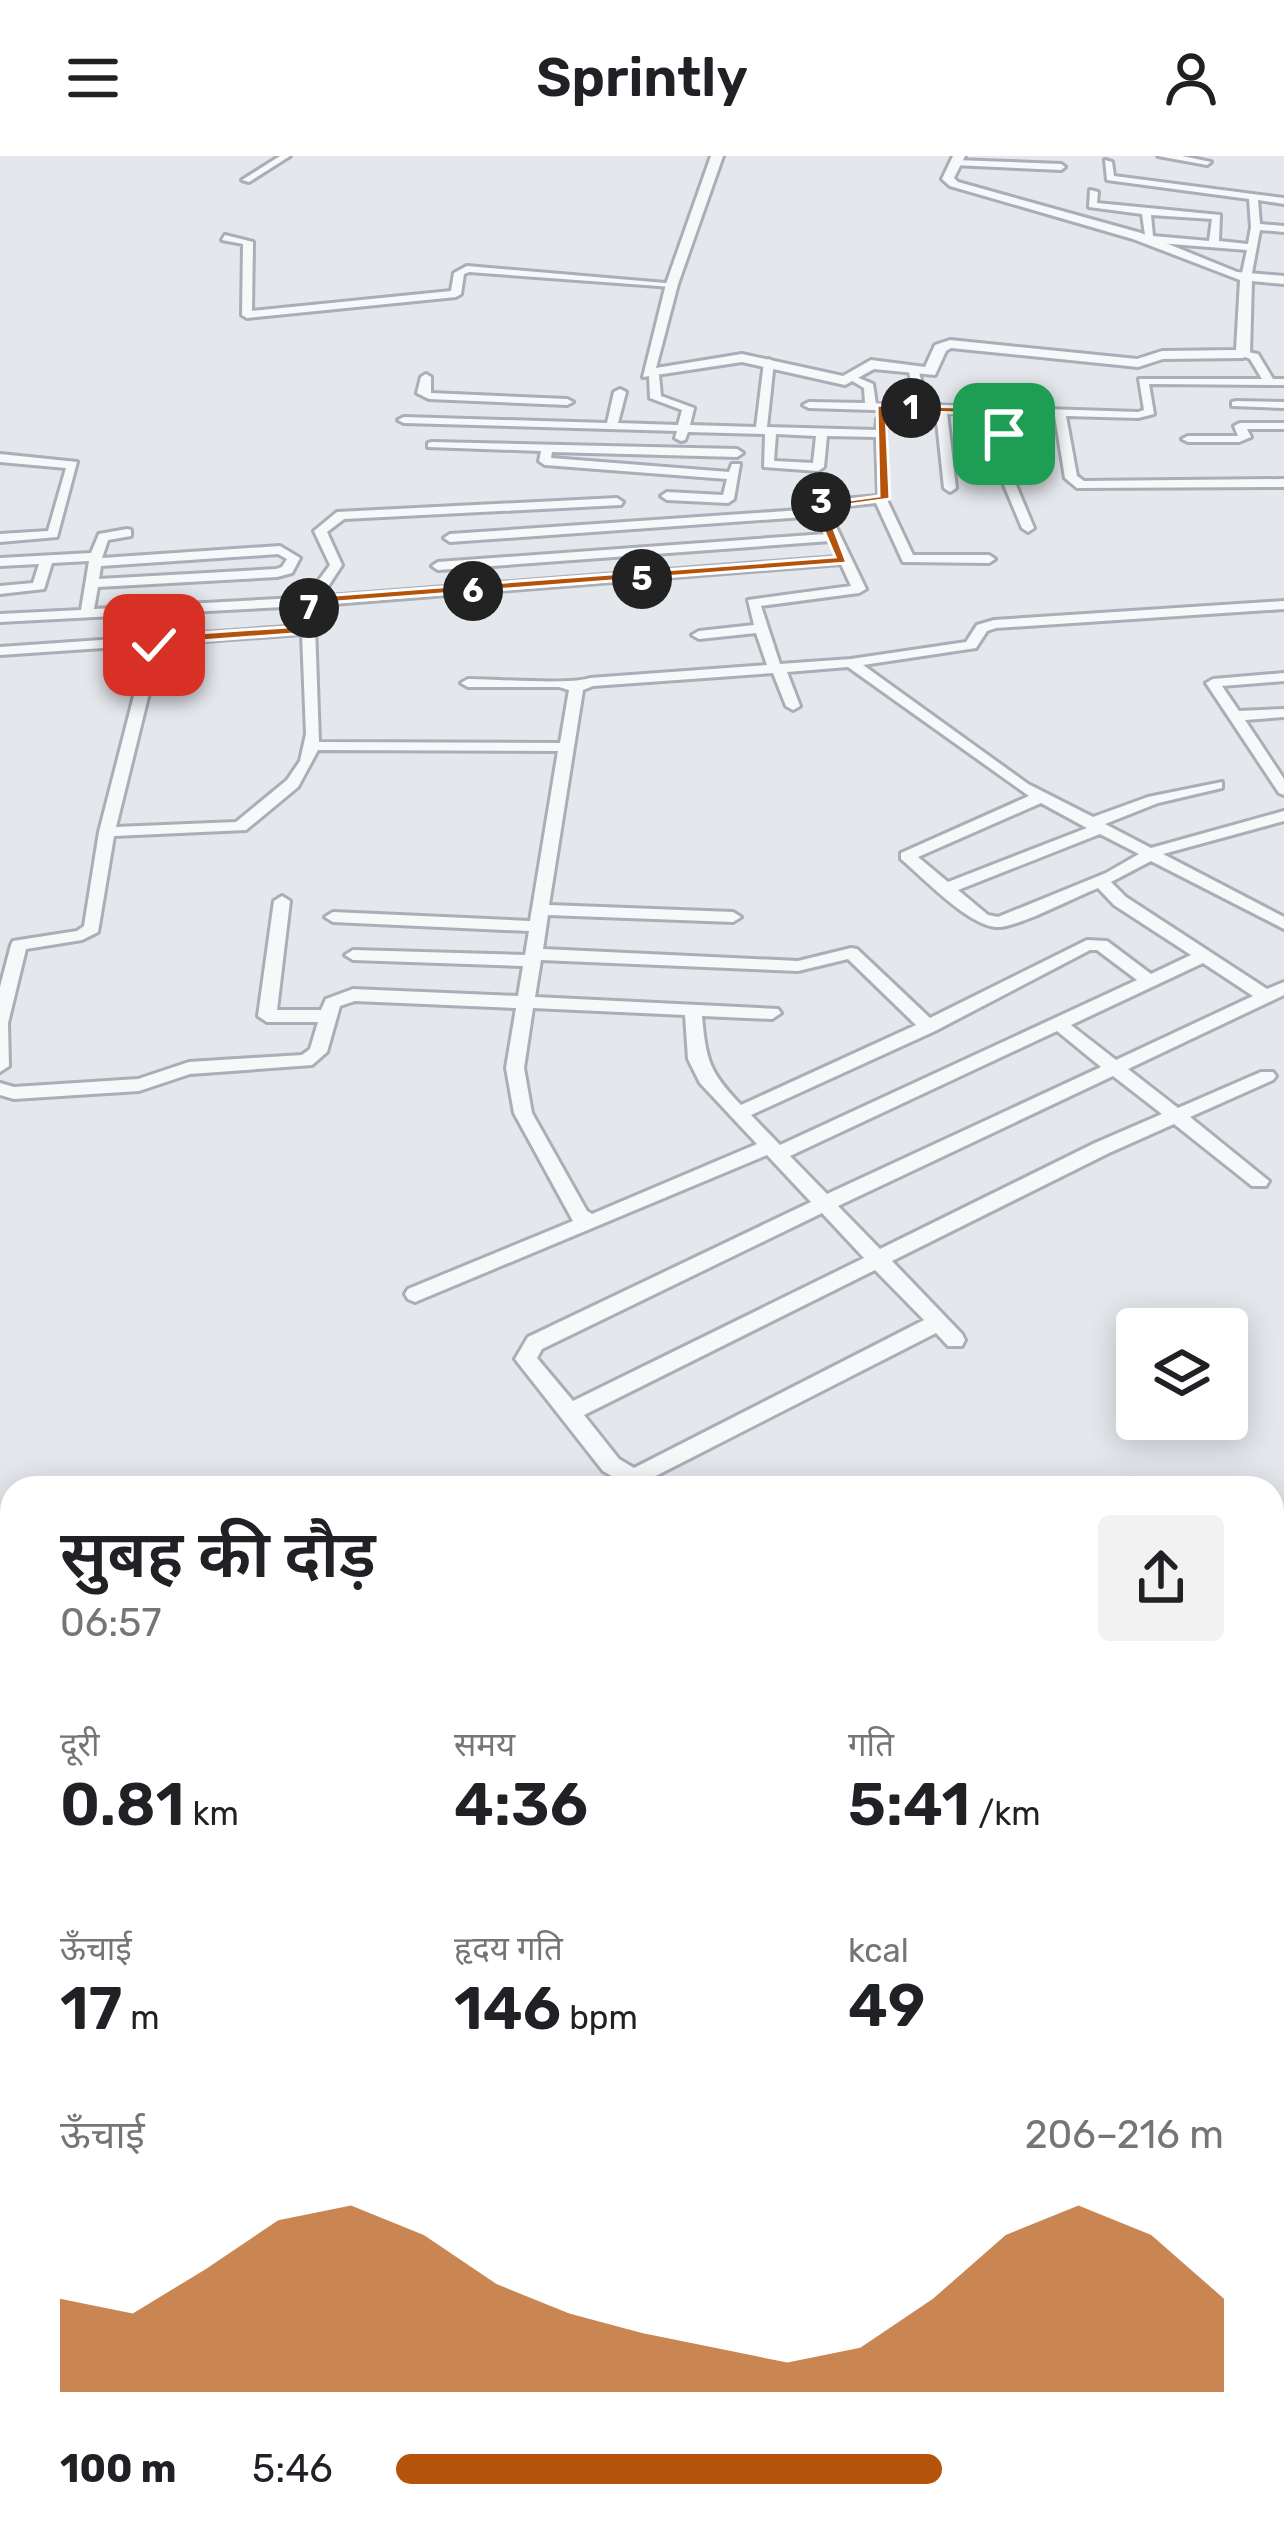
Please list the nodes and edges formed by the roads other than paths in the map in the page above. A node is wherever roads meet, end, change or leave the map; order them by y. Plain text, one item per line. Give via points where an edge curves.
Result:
1 (286, 156) edge
2 (717, 156) edge
3 (1162, 156) edge
4 (958, 159) edge
5 (1108, 162) dead end
6 (1208, 162) dead end
7 (1060, 167) dead end
8 (246, 180) dead end
9 (1160, 184) junction
10 (1196, 189) junction
11 (1093, 192) dead end
12 (1253, 196) junction
13 (1284, 200) edge
14 (1148, 212) junction
15 (1194, 214) junction
16 (1256, 227) junction
17 (1284, 229) edge
18 (225, 238) dead end
19 (1149, 239) junction
20 (1215, 244) junction
21 (1254, 248) junction
22 (1246, 278) junction
23 (1284, 280) edge
24 (672, 284) junction
25 (1244, 354) junction
26 (769, 362) junction
27 (914, 372) junction
28 (808, 374) junction
29 (654, 375) junction
30 (426, 377) dead end
31 (854, 379) junction
32 (1269, 382) junction
33 (1284, 382) edge
34 (572, 383) dead end
35 (620, 392) dead end
36 (567, 402) junction
37 (874, 403) junction
38 (1236, 404) dead end
39 (808, 405) dead end
40 (1284, 405) edge
41 (922, 408) junction
42 (941, 409) junction
43 (1002, 411) junction
44 (1060, 412) junction
45 (404, 420) dead end
46 (562, 424) junction
47 (612, 425) junction
48 (1284, 425) edge
49 (681, 427) junction
50 (740, 428) junction
51 (766, 430) junction
52 (822, 432) junction
53 (880, 434) junction
54 (1187, 440) dead end
55 (432, 445) dead end
56 (552, 447) junction
57 (681, 450) junction
58 (737, 453) junction
59 (0, 458) edge
60 (678, 473) junction
61 (733, 476) junction
62 (1284, 483) edge
63 (611, 485) dead end
64 (950, 488) dead end
65 (416, 494) dead end
66 (667, 496) dead end
67 (881, 500) junction
68 (617, 502) junction
69 (821, 512) junction
70 (418, 514) junction
71 (624, 525) junction
72 (1028, 528) dead end
73 (127, 533) dead end
74 (58, 534) dead end
75 (833, 537) junction
76 (0, 538) edge
77 (450, 538) dead end
78 (52, 558) junction
79 (97, 559) junction
80 (989, 559) dead end
81 (843, 560) junction
82 (0, 562) edge
83 (439, 566) dead end
84 (95, 584) junction
85 (0, 590) edge
86 (319, 601) junction
87 (1284, 605) edge
88 (87, 614) junction
89 (0, 618) edge
90 (759, 629) junction
91 (307, 630) junction
92 (699, 635) dead end
93 (155, 640) junction
94 (0, 651) edge
95 (851, 663) junction
96 (777, 669) junction
97 (1284, 677) edge
98 (468, 683) dead end
99 (576, 688) junction
100 (794, 706) dead end
101 (1284, 713) edge
102 (1235, 716) junction
103 (312, 746) junction
104 (567, 747) junction
105 (1216, 785) dead end
106 (1284, 790) edge
107 (1041, 797) junction
108 (1284, 816) edge
109 (1094, 826) junction
110 (107, 832) junction
111 (1148, 855) junction
112 (1100, 881) junction
113 (945, 889) junction
114 (282, 901) dead end
115 (733, 916) dead end
116 (333, 917) dead end
117 (539, 918) junction
118 (1284, 923) edge
119 (353, 955) dead end
120 (1204, 956) junction
121 (532, 958) junction
122 (5, 970) edge
123 (1149, 981) junction
124 (1275, 992) edge
125 (525, 1003) junction
126 (693, 1009) junction
127 (772, 1013) dead end
128 (328, 1016) junction
129 (0, 1023) edge
130 (1059, 1024) junction
131 (929, 1027) junction
132 (0, 1066) edge
133 (1113, 1068) junction
134 (1267, 1076) dead end
135 (0, 1089) edge
136 (737, 1114) junction
137 (1175, 1115) junction
138 (772, 1151) junction
139 (1259, 1181) dead end
140 (825, 1204) junction
141 (591, 1222) junction
142 (880, 1261) junction
143 (415, 1294) dead end
144 (937, 1323) junction
145 (955, 1340) dead end
146 (569, 1413) junction
147 (629, 1476) edge
148 (636, 1476) edge

1 - 8 street
2 - 24 street
3 - 6 street
4 - 7 street
4 - 19 street via 953,184
5 - 9 street via 1108,178
9 - 10 street
9 - 10 street via 1160,174 1193,172
10 - 12 street
11 - 14 street via 1090,204
12 - 13 street
12 - 16 street
14 - 15 street
14 - 15 street via 1152,192 1192,195
14 - 19 street
15 - 20 street via 1217,217
16 - 17 street
16 - 21 street
18 - 24 street via 248,242 247,316 456,293 460,271 475,268
19 - 20 street
19 - 22 street
20 - 21 street
21 - 22 street
22 - 23 street
22 - 25 street
24 - 29 street via 645,368
25 - 27 street via 1162,355 1138,364 950,344 940,348 932,371
25 - 32 street via 1254,356
26 - 28 street
26 - 29 street via 738,358
26 - 51 street
27 - 31 street via 871,364
27 - 41 street
28 - 31 street
28 - 37 street via 807,390
29 - 49 street via 656,398 688,408
30 - 36 street via 429,396
31 - 37 street via 866,382
32 - 33 street
32 - 44 street via 1146,380 1149,414
34 - 36 street
35 - 47 street
36 - 46 street
37 - 39 street
37 - 41 street
37 - 53 street
38 - 40 street
41 - 42 street
42 - 43 street
42 - 64 street
43 - 44 street
43 - 72 street via 1010,485
44 - 62 street via 1071,478 1081,485
45 - 46 street
46 - 47 street
46 - 56 street
47 - 49 street
48 - 54 street via 1240,426 1239,439
49 - 50 street
49 - 57 street
50 - 51 street
50 - 58 street
51 - 52 street
51 - 52 street via 768,464 793,468 818,467
52 - 53 street
53 - 67 street
55 - 56 street
56 - 57 street
56 - 60 street via 544,461
57 - 58 street
57 - 60 street
58 - 61 street
59 - 76 street via 73,465 53,534
60 - 61 street
61 - 66 street via 728,499
63 - 68 street
65 - 70 street
67 - 69 street via 822,502
67 - 80 street via 908,559
68 - 70 street
68 - 71 street
69 - 71 street
69 - 75 street
70 - 86 street via 345,514 325,524 320,534 336,565
71 - 77 street
73 - 79 street via 103,537
74 - 78 street
75 - 81 street
75 - 83 street
78 - 79 street
78 - 82 street
78 - 85 street via 39,586
79 - 84 street
79 - 84 street via 280,550 294,558 277,574
81 - 86 street
81 - 90 street via 859,589 758,601 752,607
84 - 88 street
86 - 88 street
86 - 91 street via 309,607
87 - 95 street via 994,624 966,647
88 - 89 street
90 - 92 street
90 - 96 street
91 - 93 street
91 - 103 street
93 - 94 street
93 - 110 street
95 - 96 street
95 - 107 street
96 - 99 street
96 - 100 street
97 - 102 street via 1213,683
98 - 99 street
99 - 104 street
101 - 102 street
102 - 106 street
103 - 104 street
103 - 110 street via 298,774 240,827
104 - 117 street
105 - 109 street
107 - 109 street
107 - 113 street via 908,854
108 - 111 street
109 - 111 street
109 - 113 street
110 - 122 street via 88,932 28,940
111 - 112 street
111 - 118 street
112 - 113 street via 999,922 983,920
112 - 120 street
114 - 128 street via 267,1016
115 - 117 street
116 - 117 street
117 - 121 street
119 - 121 street
120 - 123 street
120 - 124 street
121 - 125 street
121 - 131 street via 798,966 851,953
122 - 129 street
123 - 130 street
123 - 131 street via 1094,944
124 - 133 street
125 - 126 street
125 - 128 street via 353,995 332,1004
125 - 141 street via 516,1047 520,1106 580,1216
126 - 127 street
126 - 136 street via 701,1072
128 - 135 street via 318,1052 306,1061 190,1068 139,1085
129 - 132 street
130 - 133 street
130 - 138 street
131 - 136 street
133 - 137 street
133 - 140 street
134 - 137 street
136 - 138 street
137 - 139 street
137 - 142 street
138 - 140 street
138 - 141 street
140 - 142 street
140 - 146 street via 528,1348 530,1366
141 - 143 street
142 - 144 street
142 - 146 street
144 - 145 street
144 - 148 street
146 - 147 street

